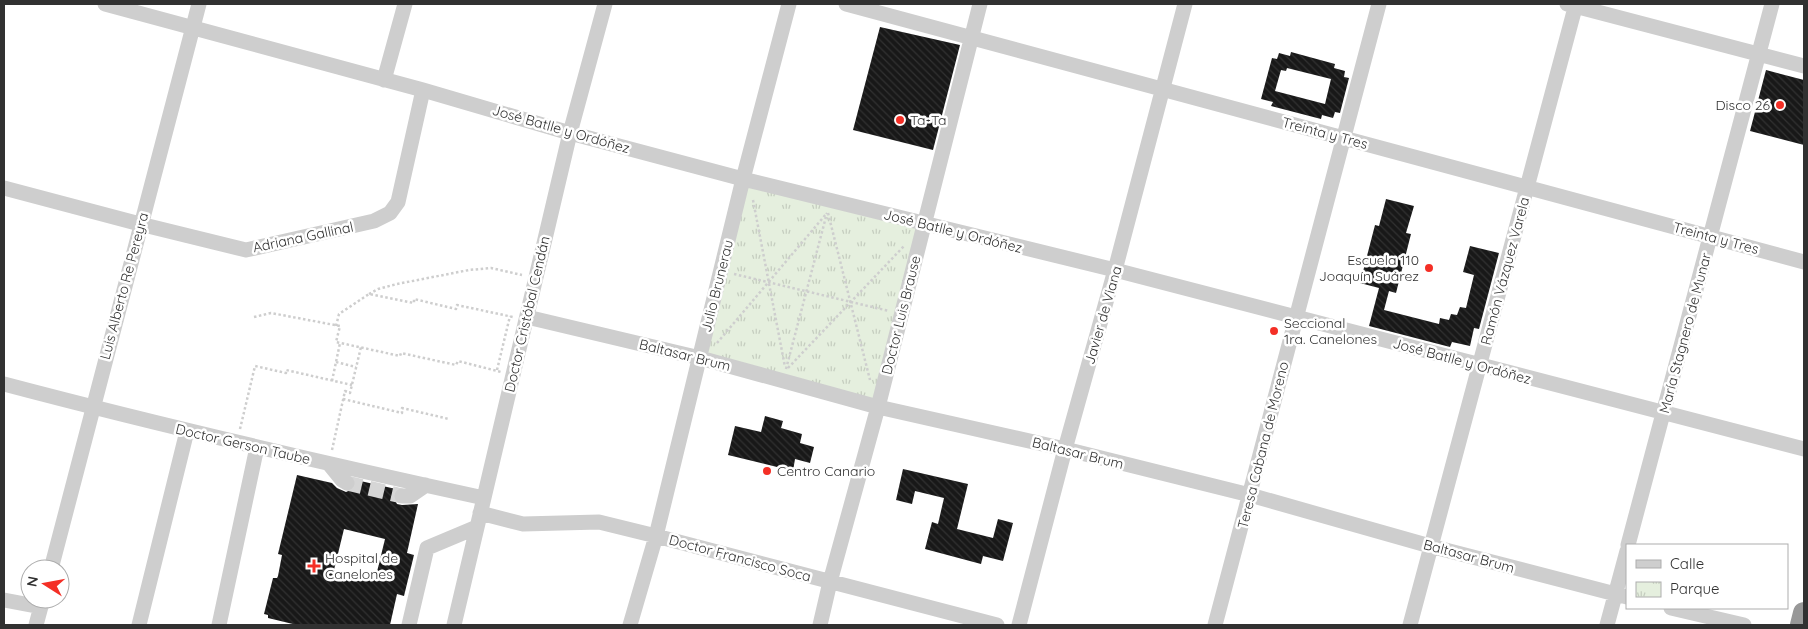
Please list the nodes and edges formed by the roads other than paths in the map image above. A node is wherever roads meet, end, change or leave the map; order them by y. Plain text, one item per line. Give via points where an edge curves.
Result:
1 (105, 4) edge
2 (199, 4) edge
3 (405, 4) edge
4 (605, 4) edge
5 (790, 4) edge
6 (846, 4) edge
7 (980, 4) edge
8 (1185, 4) edge
9 (1379, 4) edge
10 (1573, 4) edge
11 (1772, 4) edge
12 (193, 27) junction
13 (971, 38) junction
14 (1759, 54) junction
15 (1804, 66) edge
16 (384, 80) junction
17 (1162, 89) junction
18 (423, 90) junction
19 (570, 133) junction
20 (1342, 138) junction
21 (743, 179) junction
22 (4, 188) edge
23 (1528, 188) junction
24 (140, 224) junction
25 (924, 224) junction
26 (1710, 237) junction
27 (1804, 262) edge
28 (1116, 270) junction
29 (527, 317) junction
30 (1296, 317) junction
31 (700, 358) junction
32 (1480, 365) junction
33 (4, 384) edge
34 (878, 407) junction
35 (92, 408) junction
36 (1664, 414) junction
37 (187, 431) junction
38 (257, 447) junction
39 (1066, 449) junction
40 (1804, 449) edge
41 (329, 464) junction
42 (347, 483) tunnel mouth
43 (426, 485) junction
44 (1250, 495) junction
45 (402, 496) tunnel mouth
46 (484, 498) junction
47 (478, 520) junction
48 (656, 536) junction
49 (1628, 544) edge
50 (1430, 546) junction
51 (1626, 558) edge
52 (54, 559) edge
53 (830, 582) junction
54 (1621, 596) edge
55 (4, 600) edge
56 (20, 601) edge
57 (40, 609) edge
58 (1675, 609) edge
59 (1804, 613) edge
60 (36, 625) edge
61 (139, 625) edge
62 (220, 625) edge
63 (409, 625) edge
64 (454, 625) edge
65 (630, 625) edge
66 (820, 625) edge
67 (998, 625) edge
68 (1019, 625) edge
69 (1215, 625) edge
70 (1410, 625) edge
71 (1607, 625) edge
72 (1744, 625) edge
73 (1801, 625) edge

1 - 12 street, José Batlle y Ordóñez
2 - 12 street, Luis Alberto Re Pereyra
3 - 16 street
4 - 19 street, Doctor Cristóbal Cendán
5 - 21 street, Julio Brunerau
6 - 13 street, Treinta y Tres
7 - 13 street, Doctor Luis Brause
8 - 17 street, Javier de Viana
9 - 20 street, Teresa Cabana de Moreno
10 - 14 street
10 - 23 street, Ramón Vázquez Varela
11 - 14 street, María Stagnero de Munar
12 - 16 street, José Batlle y Ordóñez
12 - 24 street, Luis Alberto Re Pereyra
13 - 17 street, Treinta y Tres
13 - 25 street, Doctor Luis Brause
14 - 15 street
14 - 26 street, María Stagnero de Munar
16 - 18 street, José Batlle y Ordóñez
17 - 20 street, Treinta y Tres
17 - 28 street, Javier de Viana
18 - 19 street, José Batlle y Ordóñez
18 - 24 street, Adriana Gallinal via 398,202 390,213 374,221 246,250
19 - 21 street, José Batlle y Ordóñez
19 - 29 street, Doctor Cristóbal Cendán
20 - 23 street, Treinta y Tres
20 - 30 street, Teresa Cabana de Moreno
21 - 25 street, José Batlle y Ordóñez
21 - 31 street, Julio Brunerau
22 - 24 street, Adriana Gallinal
23 - 26 street, Treinta y Tres
23 - 32 street, Ramón Vázquez Varela
24 - 35 street, Luis Alberto Re Pereyra
25 - 28 street, José Batlle y Ordóñez
25 - 34 street, Doctor Luis Brause
26 - 27 street, Treinta y Tres
26 - 36 street, María Stagnero de Munar
28 - 30 street, José Batlle y Ordóñez
28 - 39 street, Javier de Viana
29 - 31 street, Baltasar Brum
29 - 46 street, Doctor Cristóbal Cendán
30 - 32 street, José Batlle y Ordóñez
30 - 44 street, Teresa Cabana de Moreno
31 - 34 street, Baltasar Brum
31 - 48 street, Julio Brunerau
32 - 36 street, José Batlle y Ordóñez
32 - 50 street, Ramón Vázquez Varela
33 - 35 street, Doctor Gerson Taube
34 - 39 street, Baltasar Brum
34 - 53 street, Doctor Luis Brause
35 - 37 street, Doctor Gerson Taube
35 - 52 street, Luis Alberto Re Pereyra
36 - 40 street, José Batlle y Ordóñez
36 - 49 street, María Stagnero de Munar
37 - 38 street, Doctor Gerson Taube
37 - 61 street
38 - 41 street, Doctor Gerson Taube
38 - 62 street
39 - 44 street, Baltasar Brum
39 - 68 street, Javier de Viana
41 - 42 street
41 - 43 street, Doctor Gerson Taube
43 - 45 street via 410,496
43 - 46 street, Doctor Gerson Taube
44 - 50 street, Baltasar Brum
44 - 69 street, Teresa Cabana de Moreno
46 - 47 street, Doctor Cristóbal Cendán
47 - 48 street, Doctor Francisco Soca via 523,524 599,522
47 - 63 street via 427,548
47 - 64 street, Doctor Cristóbal Cendán
48 - 53 street, Doctor Francisco Soca
48 - 65 street, Julio Brunerau
50 - 54 street, Baltasar Brum
50 - 70 street, Ramón Vázquez Varela
51 - 54 street
53 - 66 street, Doctor Luis Brause
53 - 67 street, Doctor Francisco Soca
54 - 71 street
55 - 56 street
57 - 60 street
58 - 72 street
59 - 73 highway

